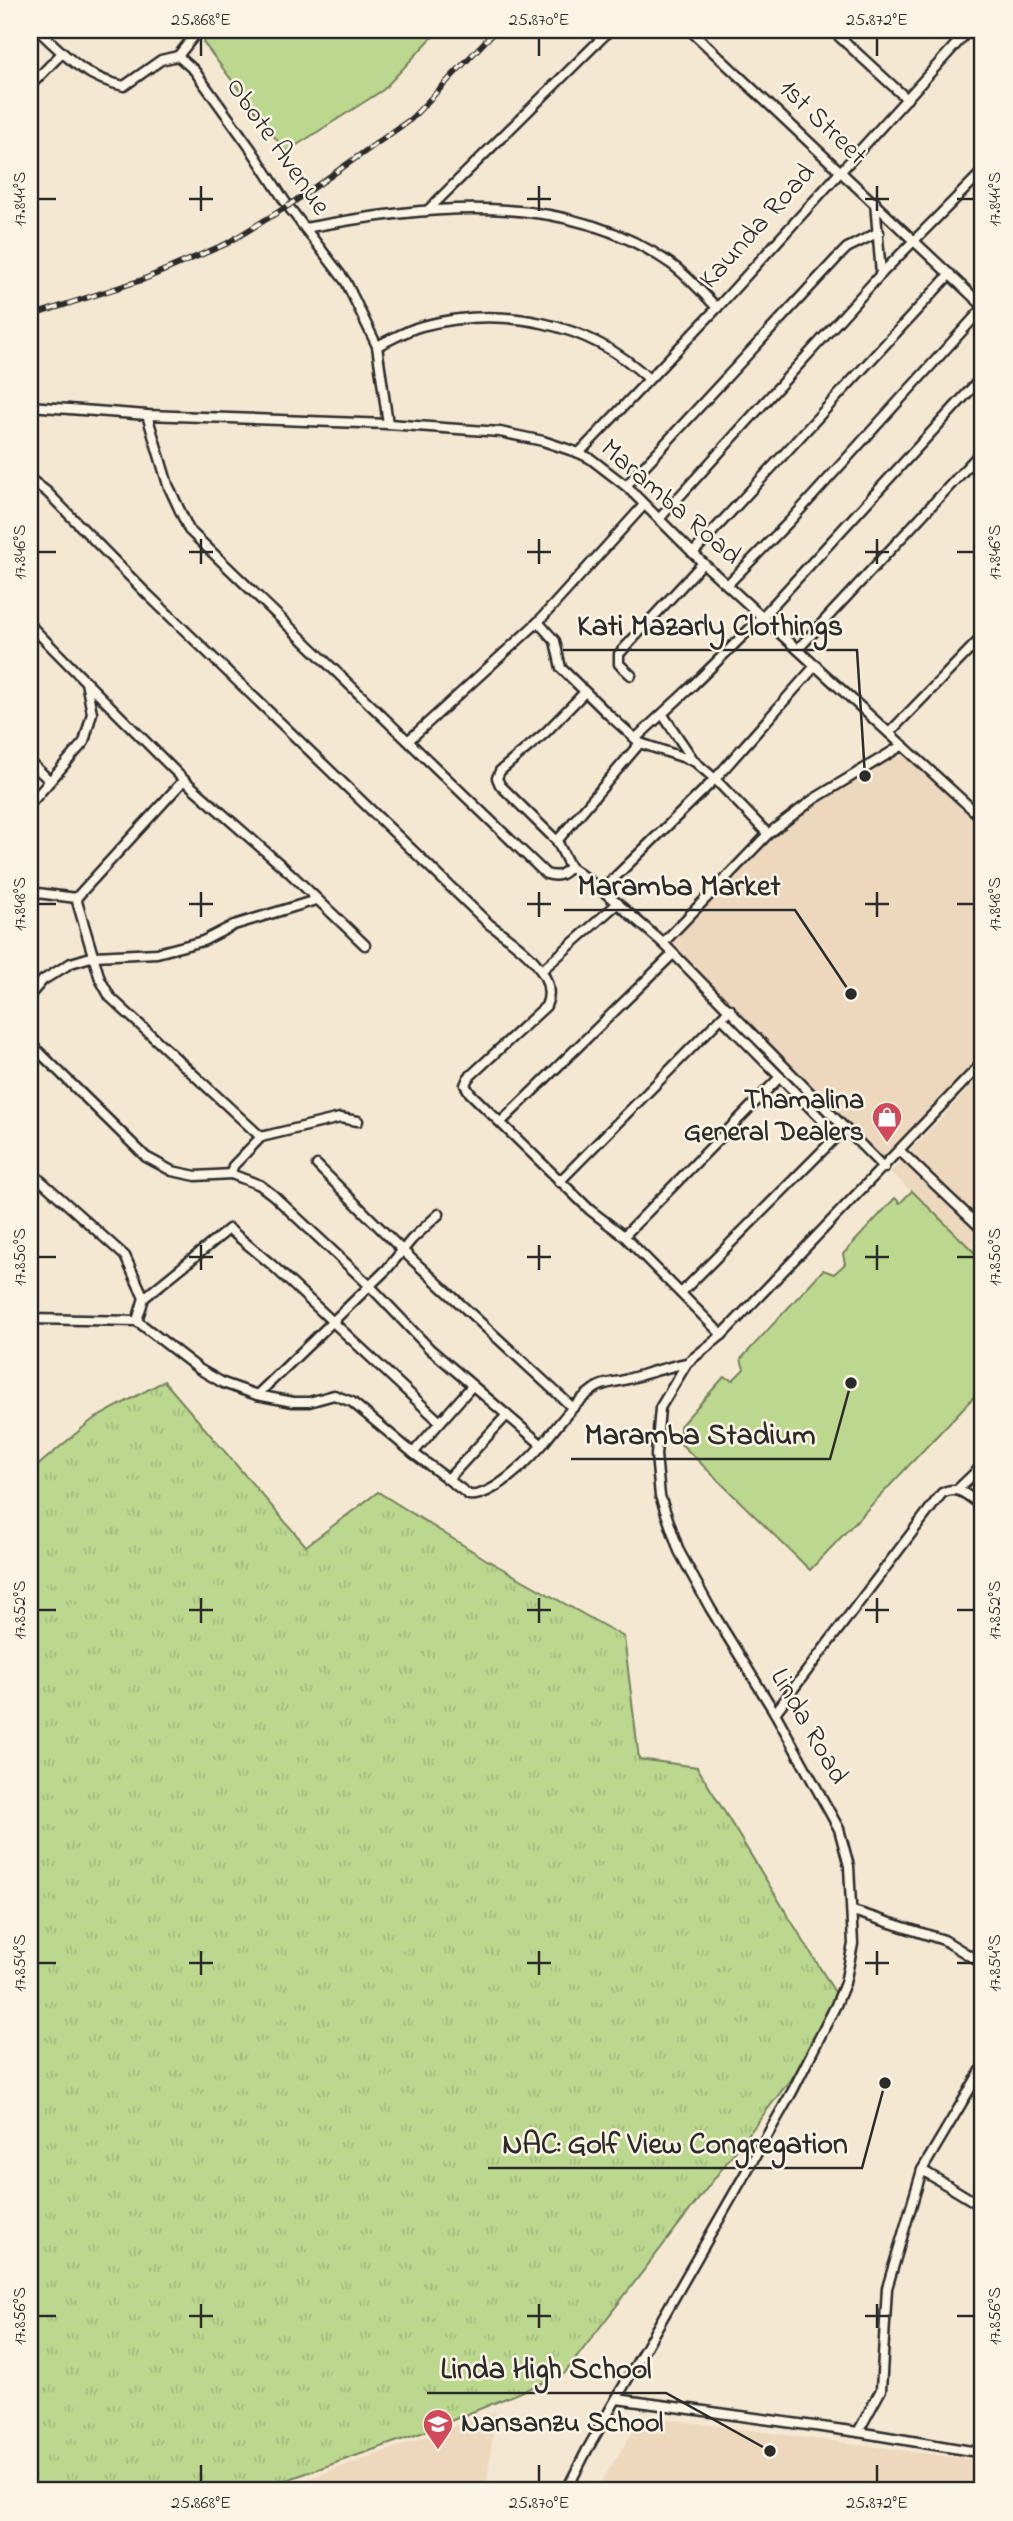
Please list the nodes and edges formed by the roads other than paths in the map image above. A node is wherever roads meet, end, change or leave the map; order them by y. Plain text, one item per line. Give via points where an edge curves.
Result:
1 (38, 30) edge
2 (199, 30) edge
3 (610, 30) edge
4 (691, 30) edge
5 (832, 30) edge
6 (969, 30) edge
7 (62, 53) junction
8 (178, 56) junction
9 (30, 86) edge
10 (907, 99) junction
11 (983, 171) edge
12 (839, 172) junction
13 (875, 202) junction
14 (428, 210) junction
15 (305, 228) junction
16 (878, 232) junction
17 (915, 241) junction
18 (881, 274) junction
19 (950, 274) junction
20 (983, 307) edge
21 (717, 308) junction
22 (377, 346) junction
23 (983, 376) edge
24 (649, 379) junction
25 (30, 406) edge
26 (147, 415) junction
27 (388, 424) junction
28 (983, 450) edge
29 (579, 453) junction
30 (30, 479) edge
31 (626, 486) junction
32 (644, 505) junction
33 (659, 519) junction
34 (693, 553) junction
35 (703, 563) junction
36 (728, 584) junction
37 (763, 616) junction
38 (538, 622) junction
39 (30, 625) edge
40 (983, 636) edge
41 (798, 649) junction
42 (816, 665) junction
43 (631, 675) dead end
44 (86, 682) junction
45 (584, 693) junction
46 (663, 715) junction
47 (889, 733) junction
48 (409, 740) junction
49 (638, 741) junction
50 (903, 745) junction
51 (694, 761) junction
52 (30, 762) edge
53 (715, 779) junction
54 (49, 780) junction
55 (184, 780) junction
56 (30, 804) edge
57 (983, 819) edge
58 (768, 834) junction
59 (557, 841) junction
60 (570, 867) junction
61 (603, 890) junction
62 (30, 892) edge
63 (76, 898) junction
64 (316, 900) junction
65 (618, 903) junction
66 (663, 943) junction
67 (365, 945) dead end
68 (673, 954) junction
69 (94, 956) junction
70 (541, 971) junction
71 (30, 995) edge
72 (730, 1009) junction
73 (722, 1018) junction
74 (30, 1043) edge
75 (983, 1062) edge
76 (780, 1077) junction
77 (358, 1121) dead end
78 (823, 1121) dead end
79 (501, 1122) junction
80 (845, 1128) junction
81 (261, 1137) junction
82 (900, 1151) junction
83 (317, 1165) dead end
84 (884, 1168) junction
85 (30, 1171) edge
86 (231, 1174) junction
87 (559, 1182) junction
88 (439, 1214) dead end
89 (983, 1230) edge
90 (624, 1236) junction
91 (403, 1251) junction
92 (369, 1285) junction
93 (681, 1293) junction
94 (144, 1298) junction
95 (30, 1319) edge
96 (137, 1321) junction
97 (333, 1322) junction
98 (722, 1335) junction
99 (687, 1363) junction
100 (471, 1386) junction
101 (257, 1395) junction
102 (572, 1407) junction
103 (507, 1415) junction
104 (440, 1422) junction
105 (542, 1445) junction
106 (413, 1453) junction
107 (983, 1465) edge
108 (448, 1479) junction
109 (958, 1489) junction
110 (983, 1507) edge
111 (775, 1713) junction
112 (853, 1911) junction
113 (983, 1964) edge
114 (983, 2067) edge
115 (922, 2170) junction
116 (983, 2207) edge
117 (617, 2399) junction
118 (858, 2432) junction
119 (983, 2454) edge
120 (566, 2491) edge

1 - 7 street
2 - 8 street
3 - 14 street
4 - 12 street, 1st Street
5 - 10 street
6 - 10 street, Kaunda Road
7 - 8 street via 93,77 124,86 161,60
7 - 9 street
8 - 15 street, Obote Avenue via 194,70
10 - 12 street, Kaunda Road
11 - 17 street
12 - 13 street, 1st Street
12 - 21 street, Kaunda Road
13 - 16 street
13 - 17 street, 1st Street
14 - 15 street
14 - 21 street via 512,209 580,223 632,242 669,263
15 - 22 street, Obote Avenue via 346,282
16 - 18 street
16 - 31 street via 837,258
17 - 18 street
17 - 19 street, 1st Street
18 - 33 street
19 - 20 street, 1st Street
19 - 34 street
20 - 36 street
21 - 24 street, Kaunda Road
22 - 24 street via 420,327 451,320 534,320 589,337 630,360
22 - 27 street, Obote Avenue
23 - 37 street
24 - 29 street, Kaunda Road
25 - 26 street, Maramba Road
26 - 27 street, Maramba Road
26 - 48 street via 168,485 190,530
27 - 29 street, Maramba Road via 500,432
28 - 41 street
29 - 31 street, Maramba Road
30 - 70 street
31 - 32 street, Maramba Road
32 - 33 street, Maramba Road
32 - 38 street
33 - 34 street, Maramba Road
34 - 35 street, Maramba Road
35 - 36 street, Maramba Road
35 - 43 street via 618,654 619,664
36 - 37 street, Maramba Road
37 - 41 street, Maramba Road
37 - 46 street
38 - 45 street via 555,640 561,668
38 - 48 street
39 - 44 street
40 - 47 street
41 - 42 street, Maramba Road
42 - 47 street, Maramba Road
42 - 53 street
44 - 54 street via 93,713 84,742
44 - 55 street
45 - 49 street
45 - 59 street via 497,778
46 - 49 street
46 - 51 street
47 - 50 street, Maramba Road
48 - 60 street via 546,874 563,875
49 - 51 street
49 - 59 street
50 - 57 street, Maramba Road
50 - 58 street via 814,799
51 - 53 street
52 - 54 street
53 - 58 street
53 - 61 street
54 - 56 street
55 - 63 street
55 - 64 street
58 - 66 street
59 - 60 street
60 - 61 street
61 - 65 street
62 - 63 street
63 - 69 street
64 - 67 street
64 - 69 street via 157,953
65 - 66 street
65 - 70 street
66 - 68 street
68 - 72 street
68 - 79 street
69 - 71 street via 71,962 43,980
69 - 81 street via 110,997
70 - 79 street via 549,987 546,1006 465,1085
72 - 73 street
72 - 80 street
73 - 76 street
73 - 87 street
74 - 86 street via 146,1157 172,1171
75 - 82 street, Linda Road
76 - 78 street
76 - 90 street
77 - 81 street via 340,1118
79 - 87 street
80 - 84 street
80 - 93 street
81 - 86 street
82 - 84 street, Linda Road
82 - 89 street
83 - 91 street
84 - 98 street, Linda Road
85 - 94 street via 125,1256
86 - 92 street via 273,1195
87 - 90 street
88 - 91 street
90 - 93 street
91 - 92 street
91 - 102 street
92 - 97 street
92 - 100 street
93 - 98 street
94 - 96 street
94 - 97 street via 229,1229
95 - 96 street
96 - 101 street via 199,1369
97 - 101 street
97 - 104 street
98 - 99 street, Linda Road
99 - 102 street via 607,1382
99 - 111 street, Linda Road via 663,1399 657,1420 657,1477 664,1513 704,1597
100 - 103 street
100 - 104 street
101 - 106 street via 309,1402 334,1395 352,1402
102 - 105 street
103 - 105 street
103 - 108 street
104 - 106 street
105 - 108 street via 482,1494 469,1495
106 - 108 street
107 - 109 street
109 - 110 street
109 - 111 street via 942,1493 929,1508
111 - 112 street, Linda Road via 839,1829 849,1866
112 - 113 street via 944,1940
112 - 117 street, Linda Road via 853,1944 836,2006
114 - 115 street
115 - 116 street
115 - 118 street via 887,2288 881,2390
117 - 118 street
117 - 120 street, Linda Road
118 - 119 street

